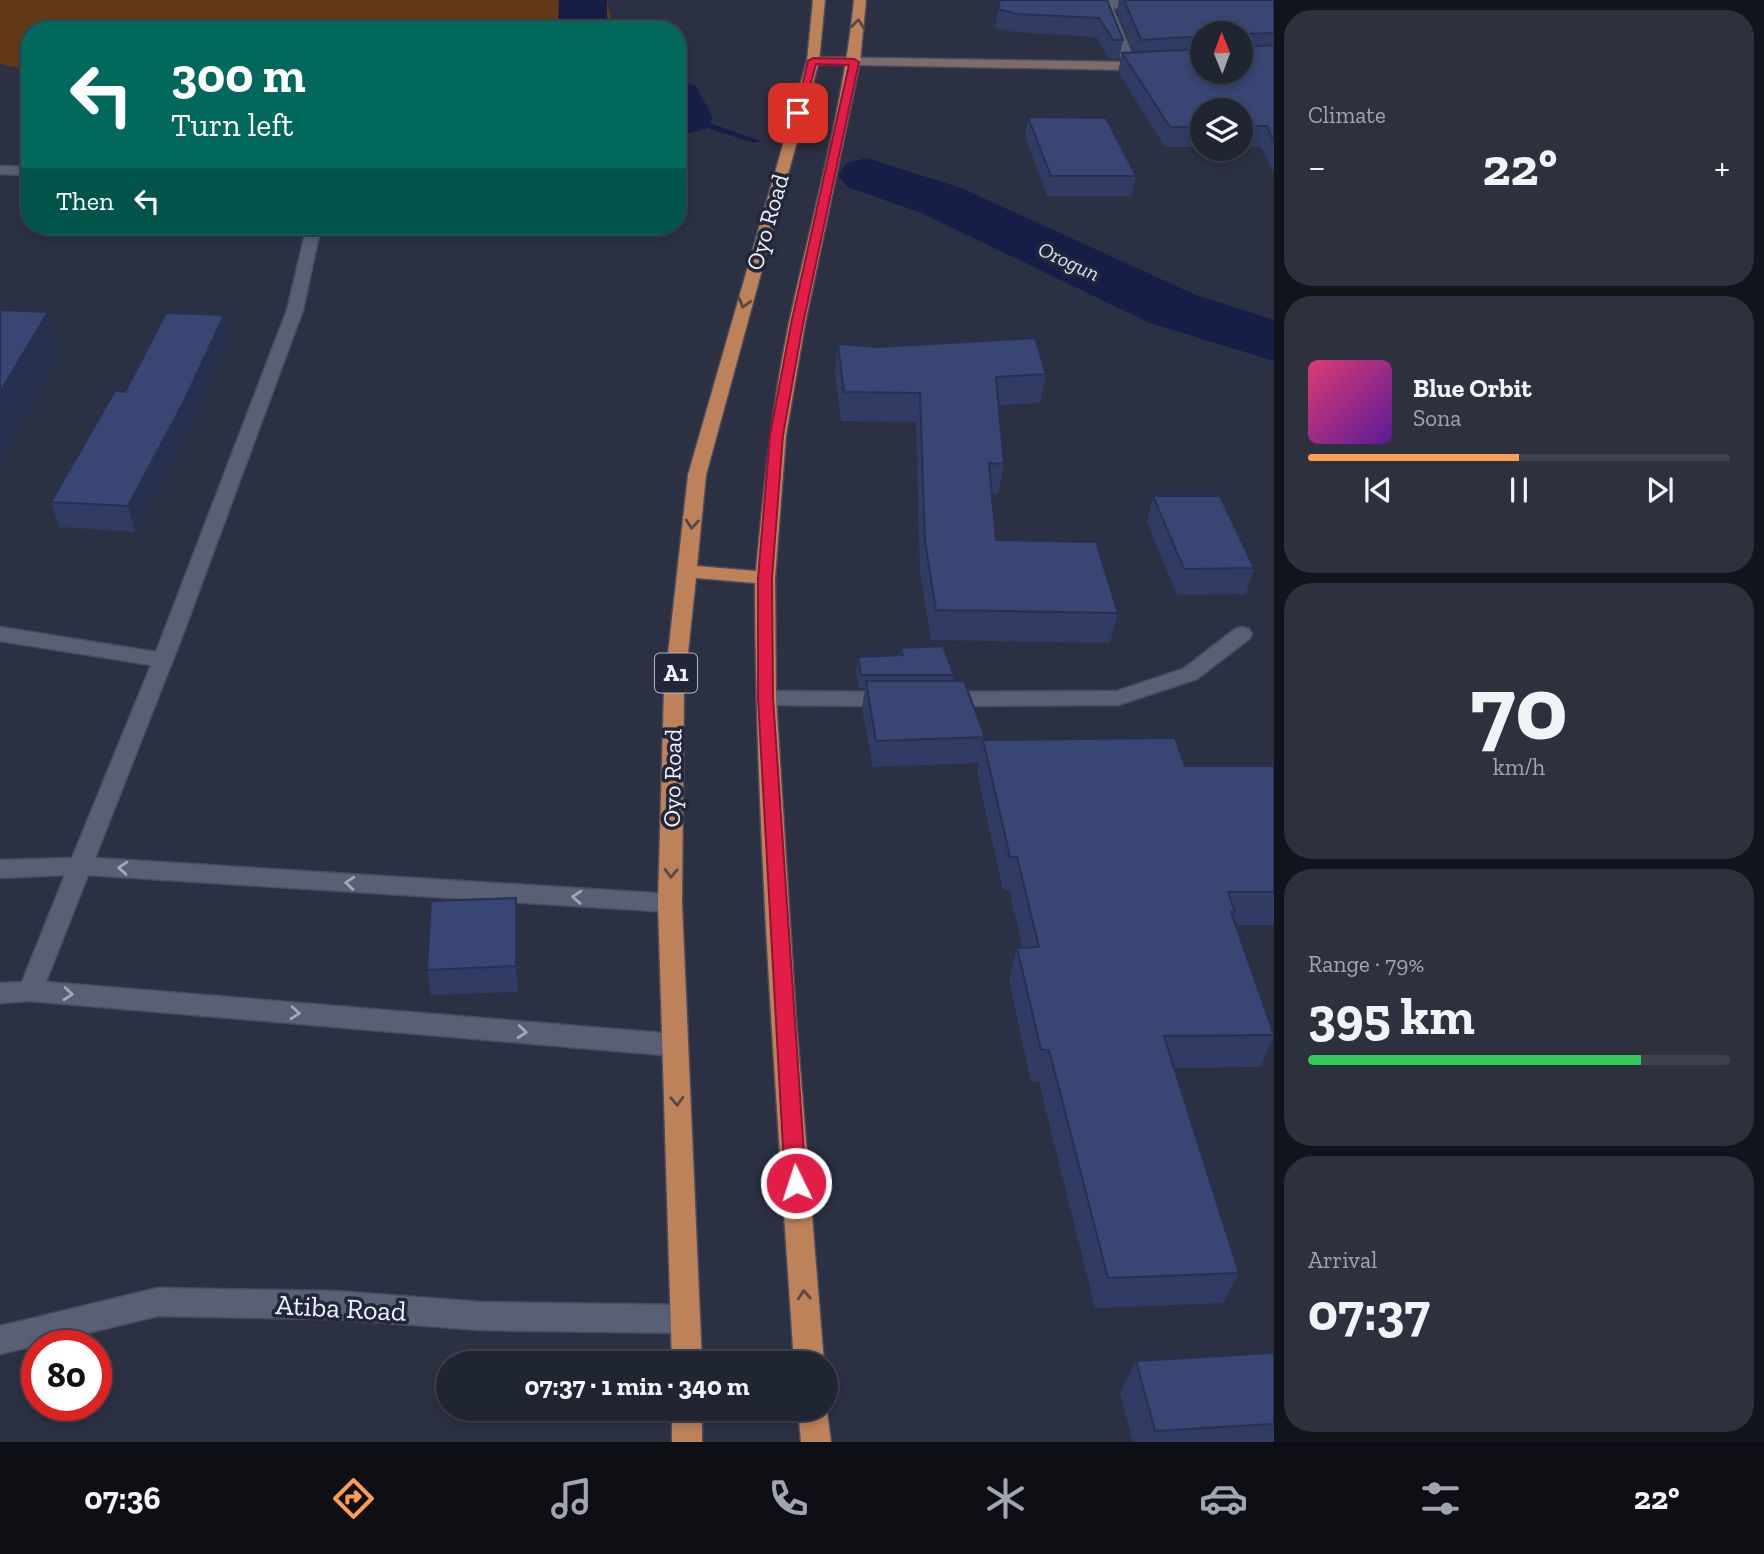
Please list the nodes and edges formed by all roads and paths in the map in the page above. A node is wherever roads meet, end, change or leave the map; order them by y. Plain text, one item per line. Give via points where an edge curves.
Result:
1 (819, 0) edge
2 (860, 0) edge
3 (1135, 0) edge
4 (813, 61) junction
5 (854, 62) junction
6 (1190, 63) edge
7 (1131, 66) junction
8 (0, 170) edge
9 (21, 171) edge
10 (312, 235) edge
11 (688, 571) junction
12 (765, 578) junction
13 (0, 634) edge
14 (1242, 634) dead end
15 (162, 660) junction
16 (765, 698) junction
17 (79, 866) junction
18 (0, 869) edge
19 (670, 903) junction
20 (30, 991) junction
21 (0, 993) edge
22 (675, 1045) junction
23 (686, 1319) junction
24 (0, 1340) edge
25 (687, 1351) edge
26 (808, 1351) edge
27 (687, 1421) edge
28 (814, 1421) edge
29 (687, 1442) edge
30 (816, 1442) edge

1 - 4 highway, Oyo Road / A1
5 -> 2 highway, Oyo Road
3 - 7 street via 1107,8
4 - 5 main road
4 -> 11 highway, Oyo Road / A1 via 697,475
5 - 7 main road
5 - 12 highway, Oyo Road via 777,435
6 - 7 main road
8 - 9 street
10 - 15 street via 295,310
11 - 12 highway
11 -> 19 highway, Oyo Road / A1 via 674,690
12 - 16 highway, Oyo Road
13 - 15 street
14 - 16 street via 1190,674 1118,698
15 - 17 street
26 -> 16 highway, Oyo Road
17 - 18 street
19 -> 17 street
17 - 20 street
19 - 22 highway, Oyo Road / A1
20 - 21 street
20 -> 22 street
22 -> 23 highway, Oyo Road / A1
23 - 24 street, Atiba Road via 481,1316 335,1305 158,1302
23 - 25 highway, Oyo Road / A1
27 - 29 highway
28 - 30 highway

